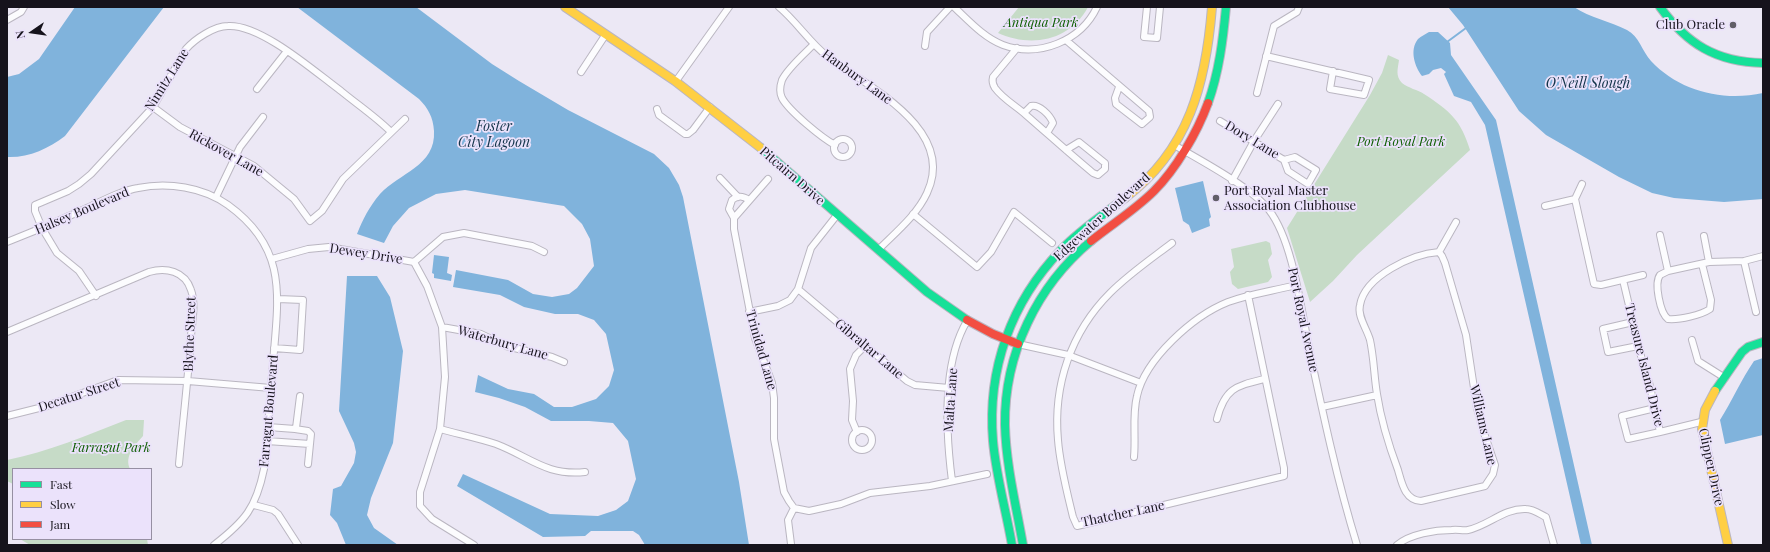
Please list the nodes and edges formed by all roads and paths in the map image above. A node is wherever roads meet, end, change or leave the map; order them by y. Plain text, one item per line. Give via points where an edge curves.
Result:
1 (24, 7) edge
2 (565, 7) edge
3 (729, 7) edge
4 (779, 7) edge
5 (950, 7) edge
6 (954, 7) edge
7 (1097, 7) edge
8 (1147, 7) edge
9 (1160, 7) edge
10 (1212, 7) edge
11 (1226, 7) edge
12 (1299, 7) edge
13 (1660, 7) edge
14 (7, 20) edge
15 (606, 34) junction
16 (1067, 41) junction
17 (813, 45) junction
18 (925, 46) dead end
19 (1017, 48) junction
20 (287, 51) junction
21 (1266, 56) junction
22 (1763, 63) edge
23 (581, 72) dead end
24 (1333, 72) junction
25 (676, 82) junction
26 (1119, 87) junction
27 (257, 90) dead end
28 (1257, 93) dead end
29 (1278, 104) dead end
30 (152, 107) junction
31 (710, 107) junction
32 (657, 110) dead end
33 (1024, 114) junction
34 (263, 117) dead end
35 (405, 119) dead end
36 (1220, 121) dead end
37 (391, 132) junction
38 (1047, 133) junction
39 (1254, 141) junction
40 (835, 145) dead end
41 (1174, 145) junction
42 (1066, 150) junction
43 (1185, 151) junction
44 (237, 156) junction
45 (1284, 160) junction
46 (720, 178) dead end
47 (768, 179) dead end
48 (1232, 181) junction
49 (1582, 184) dead end
50 (216, 197) junction
51 (738, 197) junction
52 (1575, 199) junction
53 (749, 200) junction
54 (1545, 206) dead end
55 (913, 214) junction
56 (837, 215) junction
57 (734, 218) junction
58 (1456, 222) dead end
59 (42, 228) junction
60 (1660, 235) dead end
61 (1704, 236) dead end
62 (7, 242) edge
63 (1052, 243) dead end
64 (1172, 243) dead end
65 (878, 250) junction
66 (544, 252) dead end
67 (1439, 252) junction
68 (1763, 256) edge
69 (272, 259) junction
70 (1744, 261) junction
71 (414, 262) junction
72 (1709, 262) junction
73 (1702, 264) junction
74 (1668, 271) junction
75 (1643, 275) dead end
76 (1623, 280) junction
77 (1296, 285) junction
78 (798, 289) junction
79 (1248, 295) junction
80 (96, 296) junction
81 (278, 299) junction
82 (749, 312) junction
83 (1756, 312) dead end
84 (967, 321) junction
85 (1633, 322) junction
86 (442, 327) junction
87 (7, 332) edge
88 (1005, 339) junction
89 (1692, 340) dead end
90 (1763, 342) edge
91 (1018, 344) junction
92 (865, 346) junction
93 (1638, 346) junction
94 (274, 348) junction
95 (1068, 355) junction
96 (564, 362) dead end
97 (1725, 378) junction
98 (1264, 379) junction
99 (188, 380) junction
100 (1141, 383) junction
101 (271, 388) junction
102 (948, 388) junction
103 (1377, 395) junction
104 (300, 396) dead end
105 (1322, 407) junction
106 (1655, 408) junction
107 (7, 416) edge
108 (1217, 419) dead end
109 (1701, 422) junction
110 (268, 427) junction
111 (295, 429) junction
112 (440, 429) junction
113 (856, 432) dead end
114 (1660, 432) junction
115 (267, 441) junction
116 (310, 444) junction
117 (1134, 457) dead end
118 (179, 464) dead end
119 (308, 464) dead end
120 (585, 472) dead end
121 (987, 474) dead end
122 (952, 481) junction
123 (254, 505) junction
124 (794, 508) junction
125 (790, 544) dead end
126 (214, 545) edge
127 (298, 545) edge
128 (474, 545) edge
129 (1012, 545) edge
130 (1023, 545) edge
131 (1356, 545) edge
132 (1397, 545) edge
133 (1554, 545) edge
134 (1728, 545) edge

1 - 14 street via 21,12
2 - 15 street, Pitcairn Drive
3 - 25 street
4 - 17 street, Hanbury Lane
5 - 18 street via 927,32
6 - 19 street via 994,40
7 - 16 street via 1086,24
8 - 9 street via 1144,37 1157,38
10 - 41 street, Edgewater Boulevard via 1208,54 1199,92
11 - 43 street, Edgewater Boulevard via 1216,83 1201,122
12 - 21 street via 1297,12 1274,26
13 - 22 street via 1680,32 1702,49 1734,61
15 - 23 street
15 - 25 street, Pitcairn Drive
16 - 19 street via 1039,49
16 - 26 street
17 - 40 street via 784,76 780,85 781,96 796,114
17 - 55 street, Hanbury Lane via 868,83 917,125 924,135 929,144 934,169 927,192
19 - 33 street via 992,80 994,87
20 - 27 street
20 - 30 street, Nimitz Lane via 253,31 228,26 217,28 191,43 186,49
20 - 37 street, Nimitz Lane
21 - 24 street
21 - 28 street
24 - 24 street via 1330,89 1364,95 1369,80
25 - 31 street, Pitcairn Drive
26 - 26 street via 1149,111 1150,117 1142,124 1116,104 1115,98
29 - 39 street
30 - 44 street, Rickover Lane via 180,127
30 - 59 street, Nimitz Lane via 91,174 79,184 35,205
31 - 32 street via 688,134
31 - 56 street, Pitcairn Drive via 779,163
33 - 38 street
33 - 38 street via 1031,106 1039,107 1053,123
34 - 44 street via 240,147
35 - 37 street
36 - 39 street, Dory Lane
37 - 44 street, Rickover Lane via 343,179 322,211 310,221 294,199 254,166
38 - 42 street
39 - 45 street, Dory Lane
39 - 48 street
41 - 43 street, Port Royal Avenue
41 - 88 street, Edgewater Boulevard via 1144,182 1077,236 1046,267 1025,295
42 - 42 street via 1096,174 1102,173 1105,169 1106,163 1082,143 1075,143
43 - 48 street, Port Royal Avenue
43 - 91 street, Edgewater Boulevard via 1153,192 1085,246 1056,275 1036,304
44 - 50 street
45 - 45 street, Dory Lane via 1288,171 1308,184 1316,170 1295,157
46 - 51 street
47 - 53 street
48 - 77 street, Port Royal Avenue via 1258,200 1277,222 1287,246
49 - 52 street
50 - 59 street, Halsey Boulevard via 171,186 138,188 125,191
50 - 69 street, Halsey Boulevard via 248,222
51 - 53 street
51 - 57 street, Trinidad Lane via 732,200 729,206
52 - 54 street
52 - 76 street via 1594,284
53 - 57 street
55 - 63 street via 977,267 991,252 1014,212
55 - 65 street, Hanbury Lane
56 - 65 street, Pitcairn Drive
56 - 78 street via 811,248
57 - 82 street, Trinidad Lane via 735,239
58 - 67 street
59 - 62 street, Halsey Boulevard
59 - 80 street via 57,253 79,271
60 - 74 street
61 - 72 street
64 - 95 street, Thatcher Lane via 1101,302 1082,328
65 - 84 street, Pitcairn Drive via 927,292
66 - 71 street via 532,246 464,233 443,237
67 - 103 street, Williams Lane via 1409,259 1395,266 1374,283 1362,299 1359,311 1370,340
67 - 103 street, Williams Lane via 1445,263 1464,328 1477,408 1495,465 1485,486 1421,501 1410,499 1385,431
68 - 70 street
69 - 71 street, Dewey Drive via 302,250 329,247
69 - 81 street, Farragut Boulevard
70 - 72 street
70 - 83 street
71 - 86 street via 427,286
72 - 73 street
73 - 74 street
73 - 74 street via 1711,300 1710,309 1672,319 1668,319 1664,314 1656,285 1660,275
75 - 76 street
76 - 85 street, Treasure Island Drive
77 - 79 street
77 - 105 street, Port Royal Avenue
78 - 82 street via 785,304
78 - 92 street, Gibraltar Lane
79 - 98 street, Thatcher Lane
79 - 100 street via 1212,311 1169,344 1156,358
80 - 87 street, Blythe Street
80 - 99 street, Blythe Street via 154,271 168,270 183,277 194,300
81 - 94 street, Farragut Boulevard
81 - 94 street via 303,300 300,350
82 - 124 street, Trinidad Lane via 755,338 772,383 774,439 784,492
84 - 88 street, Pitcairn Drive
84 - 102 street, Malta Lane via 958,341
85 - 93 street, Treasure Island Drive
85 - 93 street via 1602,329 1608,352
86 - 96 street, Waterbury Lane via 481,334 506,346
86 - 112 street via 445,377
88 - 91 street, Pitcairn Drive
88 - 129 street, Edgewater Boulevard via 994,380 992,429 996,465
89 - 97 street via 1698,362
90 - 97 street, Clipper Drive via 1742,352
91 - 95 street
91 - 130 street, Edgewater Boulevard via 1008,382 1005,436
92 - 102 street, Gibraltar Lane via 907,381 915,385
92 - 113 street via 856,355 850,369 852,420
93 - 106 street, Treasure Island Drive
94 - 101 street, Farragut Boulevard
95 - 98 street, Thatcher Lane via 1059,391 1058,441 1073,518 1077,526 1284,476
95 - 100 street
97 - 109 street, Clipper Drive via 1706,408
98 - 108 street via 1235,388 1221,403
99 - 101 street, Decatur Street
99 - 107 street, Decatur Street via 118,380 47,406
99 - 118 street, Blythe Street
100 - 117 street via 1135,408
101 - 110 street, Farragut Boulevard
102 - 122 street, Malta Lane via 948,441
103 - 105 street
104 - 111 street via 298,423
105 - 131 street, Port Royal Avenue via 1338,481
106 - 114 street, Treasure Island Drive
106 - 114 street via 1622,416 1628,439
109 - 114 street, Treasure Island Drive
109 - 134 street, Clipper Drive
110 - 111 street
110 - 115 street, Farragut Boulevard
111 - 116 street via 308,431 311,434
112 - 120 street via 496,444 551,470
112 - 128 street via 420,492 420,506 432,519
115 - 116 street
115 - 123 street, Farragut Boulevard via 261,486
116 - 119 street
121 - 122 street
122 - 124 street via 870,493 841,504 809,511
123 - 126 street, Farragut Boulevard via 235,529
123 - 127 street via 278,514
124 - 125 street via 788,520
132 - 133 street via 1404,539 1434,532 1468,530 1502,514 1526,509 1546,517

